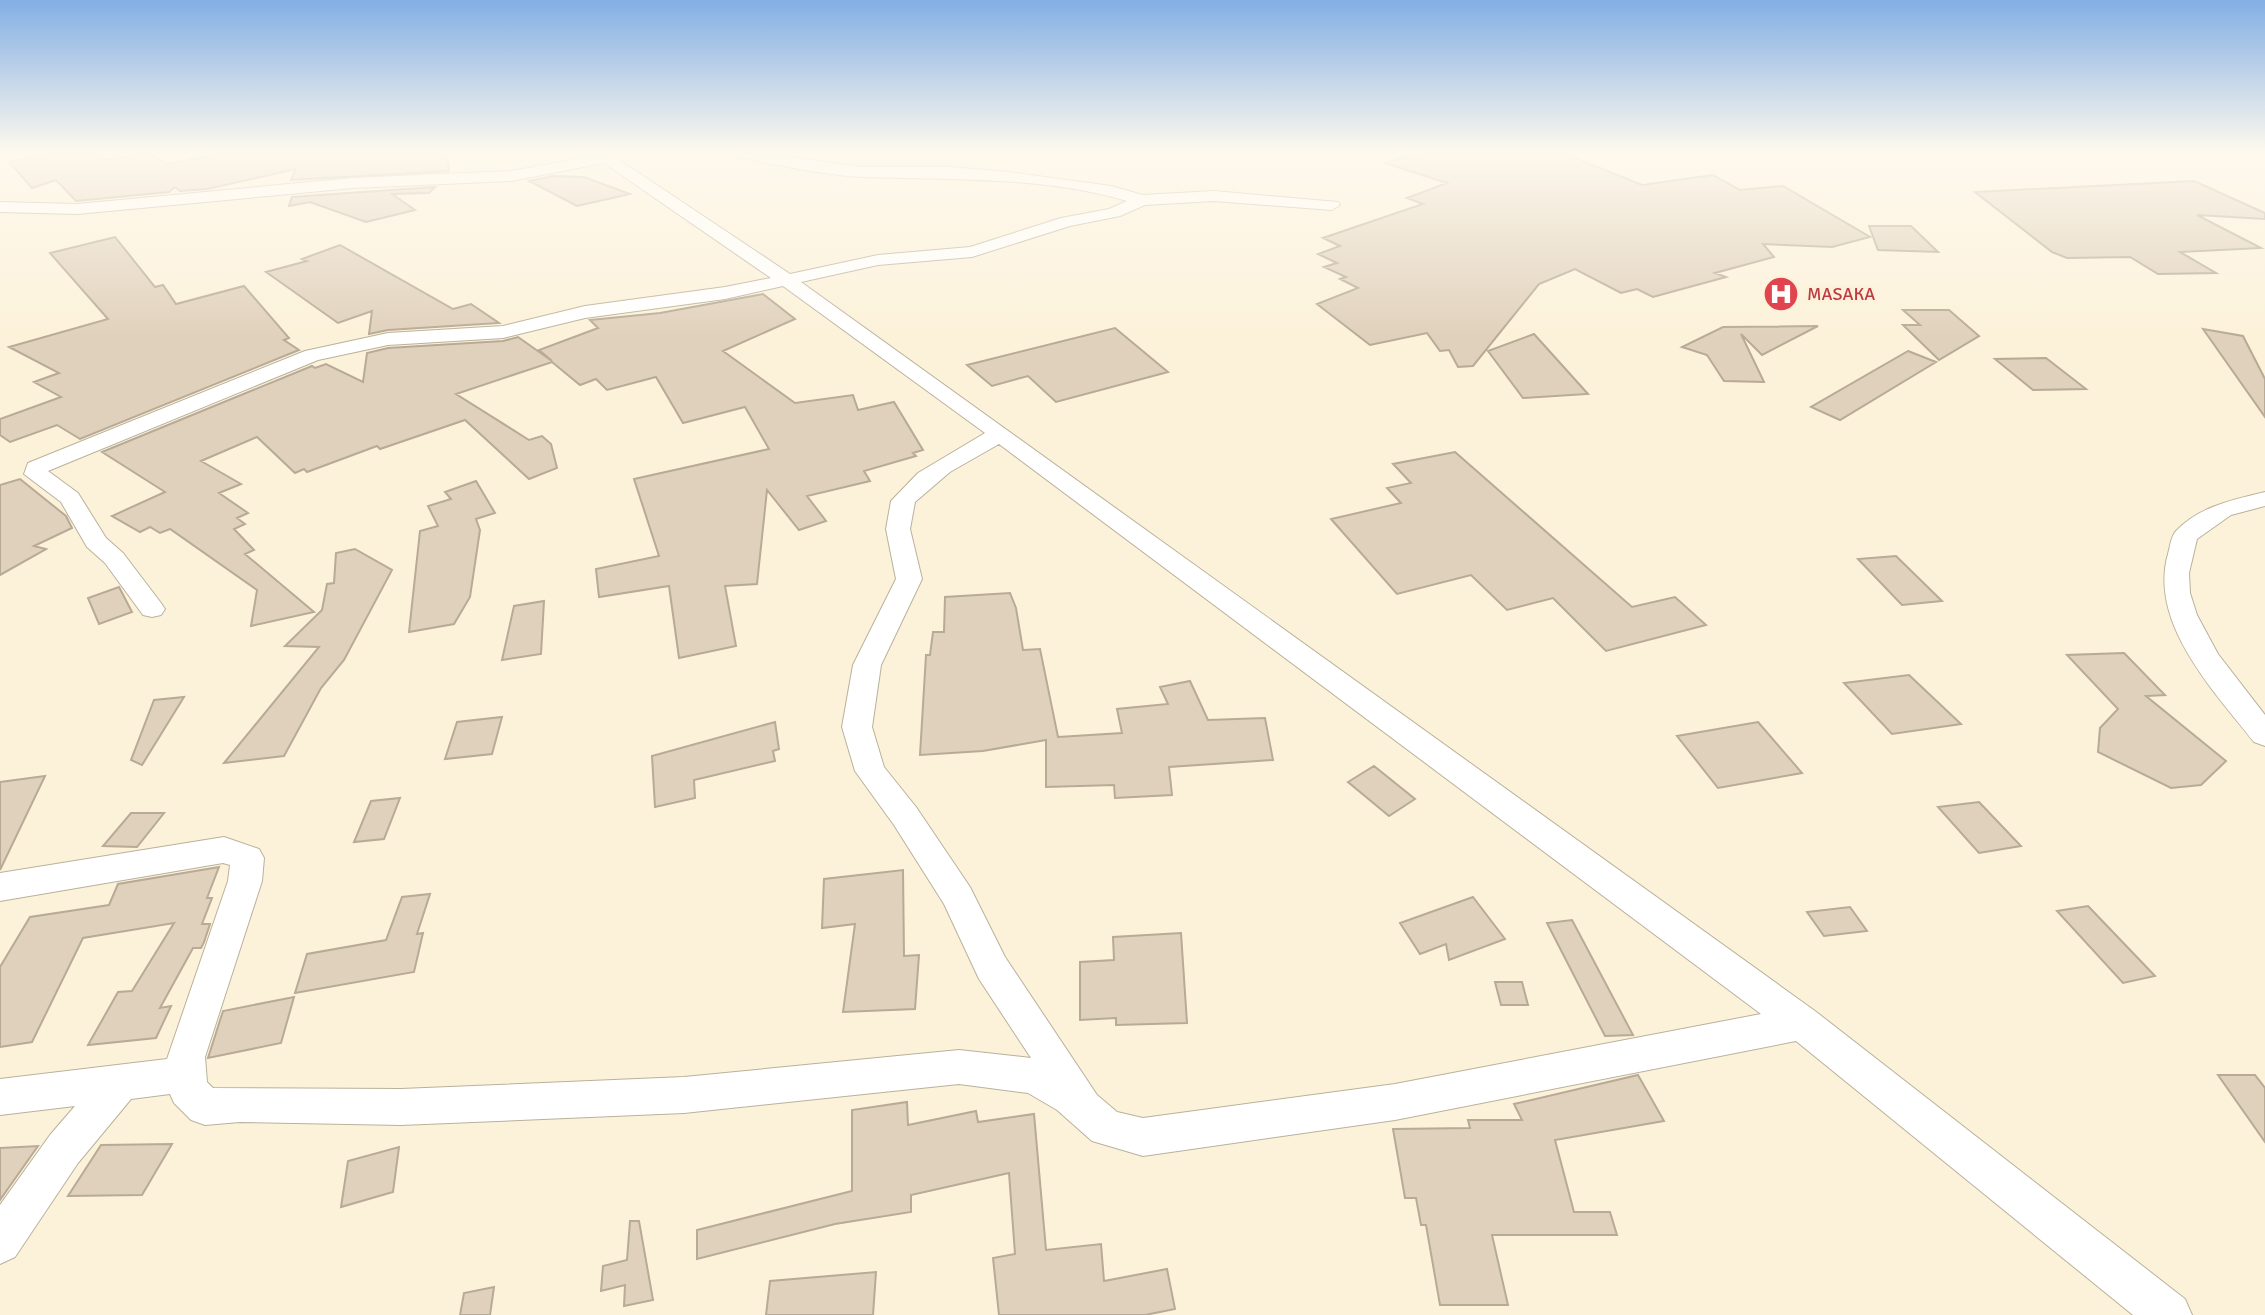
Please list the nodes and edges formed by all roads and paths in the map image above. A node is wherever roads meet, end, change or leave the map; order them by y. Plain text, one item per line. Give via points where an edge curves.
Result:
1 (690, 214) edge
2 (1107, 214) edge
3 (784, 278) junction
4 (1000, 434) junction
5 (2265, 499) edge
6 (152, 609) dead end
7 (2265, 735) edge
8 (0, 887) edge
9 (1802, 1023) junction
10 (187, 1074) junction
11 (121, 1082) junction
12 (0, 1097) edge
13 (1090, 1116) junction
14 (0, 1242) edge
15 (2169, 1315) edge

1 - 3 street
2 - 3 street via 972,252 878,260
3 - 4 street
3 - 6 street via 725,293 585,312 503,332 388,339 339,348 36,468 36,474 70,498 96,542
4 - 9 street
4 - 13 street via 911,489 898,510 900,548 909,579 867,665 857,727 870,771 958,897 992,968
5 - 7 street via 2222,510 2185,536 2176,575 2184,617 2211,666
8 - 10 street via 224,850 247,858 245,881 186,1057
9 - 13 street via 1395,1102 1143,1137 1106,1128
9 - 15 street
10 - 11 street
10 - 13 street via 188,1090 205,1107 401,1107 684,1095 959,1067 1036,1077 1071,1097
11 - 12 street
11 - 14 street via 64,1149

